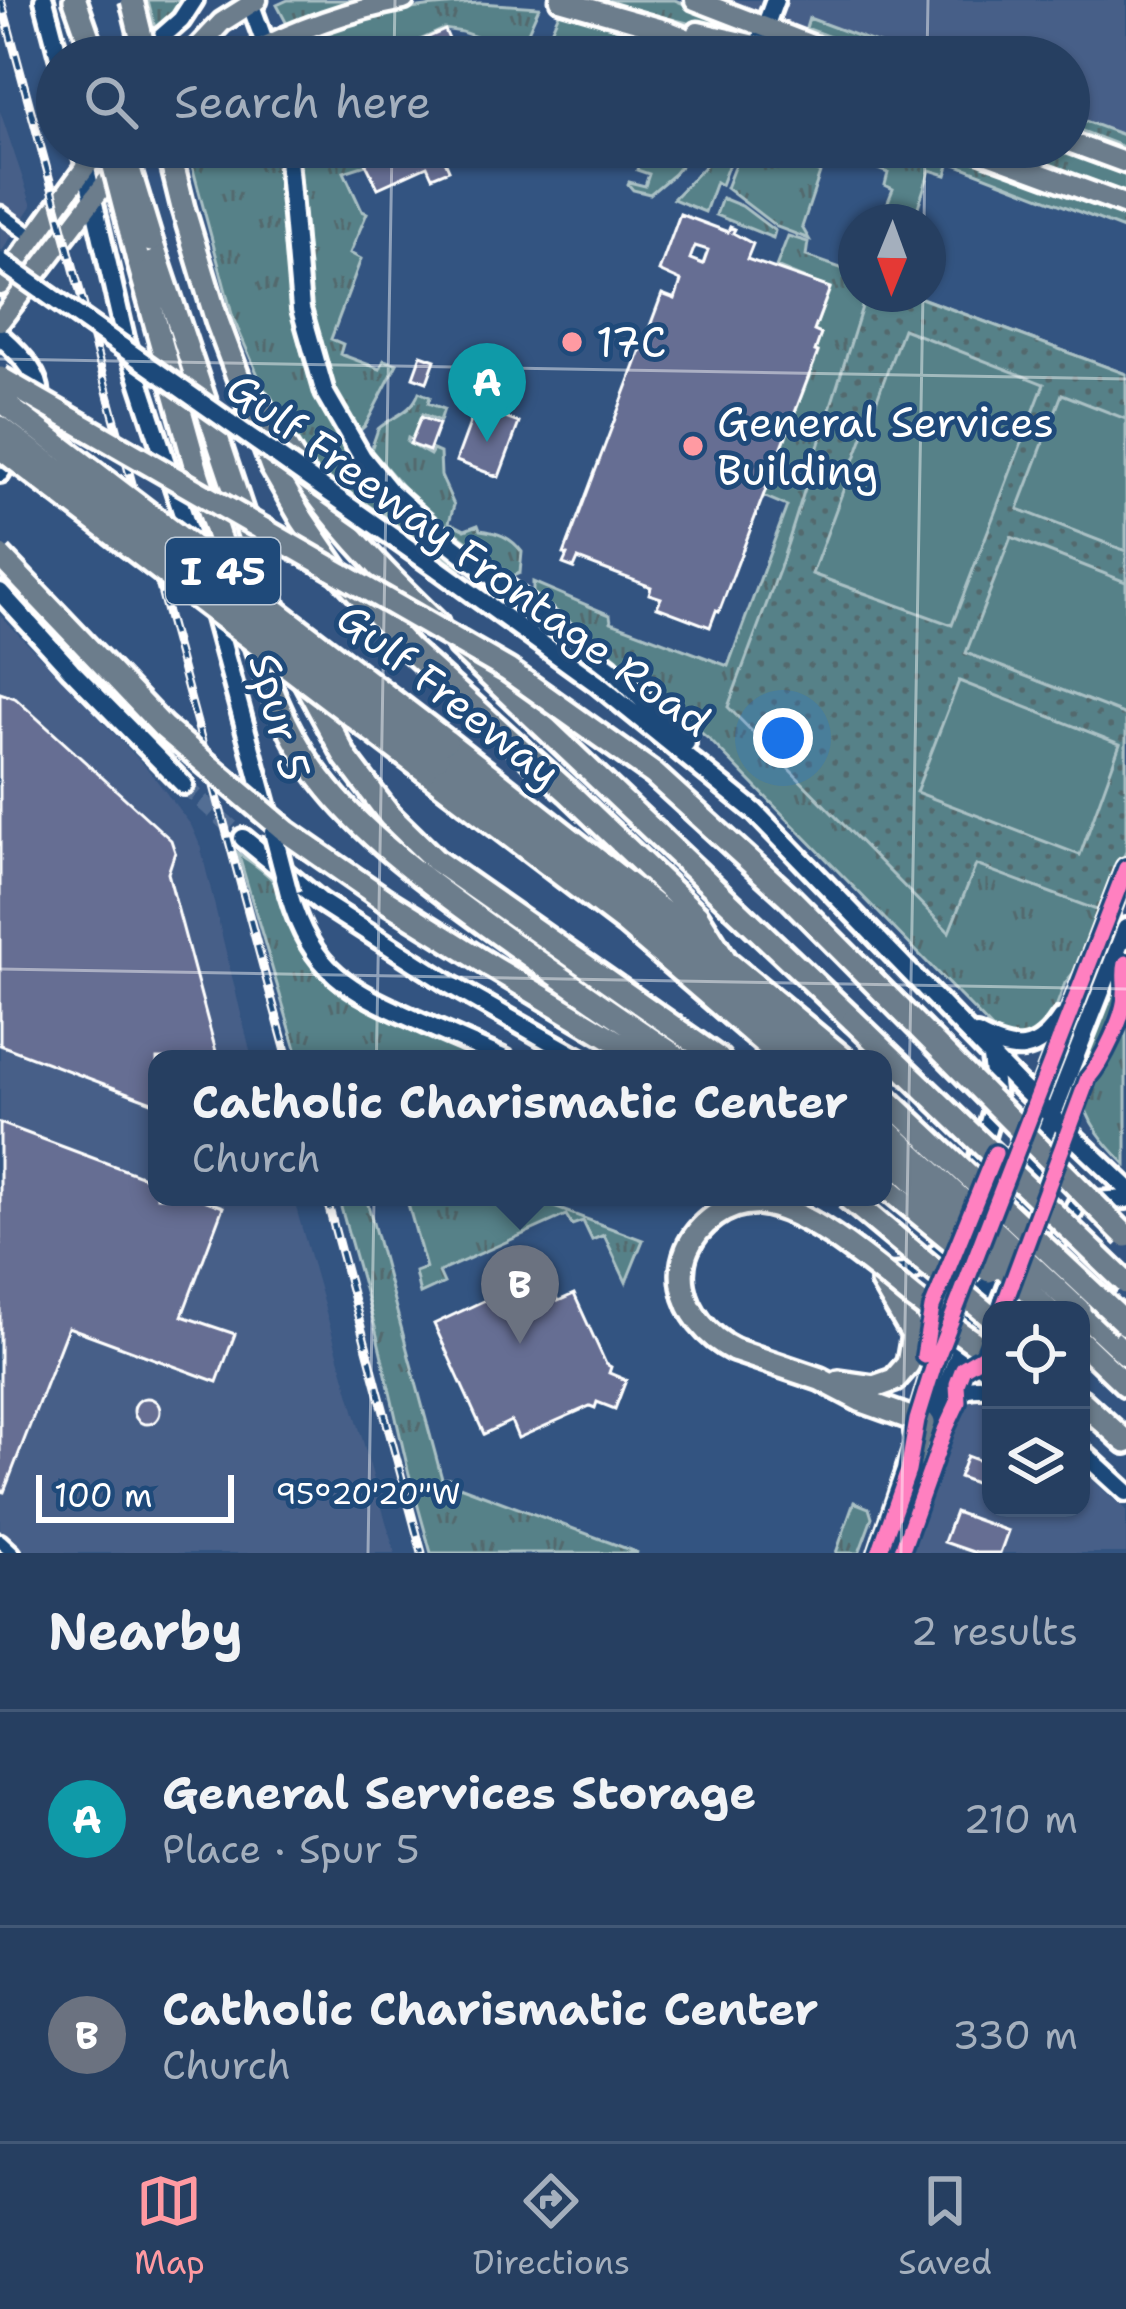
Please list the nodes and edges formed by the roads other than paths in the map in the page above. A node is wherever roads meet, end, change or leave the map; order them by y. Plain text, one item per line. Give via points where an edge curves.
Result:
1 (44, 0) edge
2 (132, 0) edge
3 (194, 0) edge
4 (358, 0) edge
5 (404, 0) edge
6 (560, 0) edge
7 (695, 0) edge
8 (775, 0) edge
9 (252, 1) edge
10 (76, 3) edge
11 (322, 21) junction
12 (670, 31) junction
13 (53, 36) edge
14 (80, 36) edge
15 (88, 36) edge
16 (139, 36) edge
17 (165, 36) edge
18 (209, 36) edge
19 (263, 36) edge
20 (286, 36) edge
21 (682, 36) edge
22 (722, 36) edge
23 (749, 36) edge
24 (762, 36) edge
25 (1090, 150) edge
26 (1126, 163) edge
27 (77, 168) edge
28 (87, 168) edge
29 (114, 168) edge
30 (116, 168) edge
31 (127, 168) edge
32 (173, 168) edge
33 (289, 168) edge
34 (1026, 168) edge
35 (93, 197) junction
36 (1126, 205) edge
37 (0, 213) edge
38 (34, 238) junction
39 (144, 248) junction
40 (5, 264) edge
41 (0, 286) edge
42 (217, 321) junction
43 (1, 331) edge
44 (0, 378) edge
45 (0, 400) edge
46 (0, 427) edge
47 (0, 448) edge
48 (0, 473) edge
49 (0, 556) edge
50 (2, 597) edge
51 (436, 757) junction
52 (184, 785) tunnel mouth
53 (755, 812) junction
54 (243, 838) tunnel mouth
55 (1126, 868) edge
56 (1121, 895) edge
57 (1126, 928) edge
58 (726, 961) junction
59 (1082, 981) junction
60 (966, 1029) junction
61 (484, 1050) edge
62 (565, 1050) edge
63 (631, 1050) edge
64 (667, 1050) edge
65 (706, 1050) edge
66 (773, 1050) edge
67 (801, 1050) edge
68 (833, 1050) edge
69 (884, 1050) edge
70 (991, 1057) junction
71 (892, 1058) edge
72 (1036, 1102) junction
73 (892, 1104) edge
74 (1052, 1118) junction
75 (892, 1134) edge
76 (892, 1161) edge
77 (1126, 1187) edge
78 (892, 1191) edge
79 (1126, 1199) edge
80 (736, 1206) edge
81 (768, 1206) edge
82 (801, 1206) edge
83 (858, 1206) edge
84 (879, 1206) edge
85 (1126, 1236) edge
86 (876, 1276) junction
87 (1126, 1283) edge
88 (966, 1294) junction
89 (1025, 1301) edge
90 (1027, 1301) edge
91 (1039, 1301) edge
92 (1069, 1301) edge
93 (982, 1309) edge
94 (1090, 1320) edge
95 (1126, 1324) edge
96 (953, 1342) junction
97 (982, 1347) edge
98 (1090, 1352) edge
99 (1126, 1354) edge
100 (982, 1365) edge
101 (820, 1379) junction
102 (1122, 1381) edge
103 (982, 1387) edge
104 (1090, 1409) edge
105 (916, 1420) junction
106 (1090, 1421) edge
107 (1123, 1440) edge
108 (1090, 1459) edge
109 (913, 1467) junction
110 (1126, 1492) edge
111 (0, 1541) edge
112 (13, 1553) edge
113 (879, 1553) edge

1 - 13 main road
2 - 16 highway, bridge
3 - 17 main road
4 - 11 main road
5 - 11 main road
6 - 12 main road
7 - 23 main road
8 - 24 main road
9 - 18 main road
9 - 19 main road
10 - 14 highway
10 - 15 highway
11 - 20 main road
12 - 21 main road
12 - 22 main road
25 - 26 main road
27 - 38 main road
28 - 35 main road, Spur 5
29 - 39 highway, bridge
30 - 35 main road
31 - 39 highway, bridge
32 - 42 highway
33 - 53 main road via 301,310 325,393 362,457 439,535 609,667
34 - 36 main road
35 - 43 main road
35 - 61 main road, Spur 5, bridge via 125,338 227,657 298,924 333,974 361,996
37 - 38 street
38 - 40 main road
39 - 64 highway via 198,475 264,673 314,771 413,871
39 - 65 highway via 272,602 346,758 435,860
40 - 41 main road
40 - 53 main road, Gulf Freeway Frontage Road, bridge via 596,683
42 - 58 highway via 272,467 339,573 409,649 697,914
42 - 69 highway, bridge via 284,446 386,574
43 - 48 main road via 41,385 34,415
44 - 85 highway, bridge via 508,670 654,775 788,896
45 - 51 highway, Gulf Freeway / I 45, bridge
46 - 51 highway, Gulf Freeway / I 45, bridge
47 - 51 highway, Gulf Freeway / I 45, bridge
49 - 63 highway, bridge via 163,728 287,832
50 - 52 main road
51 - 58 highway, Gulf Freeway / I 45
51 - 66 highway, Gulf Freeway / I 45
51 - 67 highway, Gulf Freeway / I 45 via 622,898
53 - 60 main road, Gulf Freeway Frontage Road
54 - 62 main road via 321,902
55 - 56 main road
56 - 59 main road
57 - 74 main road
58 - 68 highway, Gulf Freeway / I 45
59 - 60 main road via 1050,1035 1035,1045 1008,1049
59 - 72 main road
60 - 70 main road, Gulf Freeway Frontage Road
70 - 72 main road, Gulf Freeway Frontage Road
70 - 86 main road via 997,1099 959,1223 915,1272
71 - 87 highway, bridge
72 - 74 main road, Gulf Freeway Frontage Road
72 - 96 main road
73 - 95 highway, bridge
74 - 77 main road, Gulf Freeway Frontage Road
74 - 96 main road
75 - 92 highway, bridge
76 - 91 highway, bridge
78 - 89 highway, bridge
79 - 90 main road via 1078,1202
80 - 101 highway, bridge via 686,1246 681,1272 689,1303 704,1328 734,1350
81 - 97 highway, bridge via 808,1221
82 - 86 main road
83 - 88 highway, bridge
84 - 88 highway via 946,1263
86 - 96 main road
86 - 101 highway via 913,1335 908,1364 874,1387
88 - 93 highway, bridge
94 - 99 highway
96 - 100 main road
96 - 105 main road via 934,1365
96 - 109 main road
98 - 102 highway
101 - 105 highway
103 - 109 main road via 949,1399
104 - 107 highway
105 - 109 highway via 924,1423
106 - 107 highway
108 - 110 main road
109 - 113 main road
111 - 112 street

